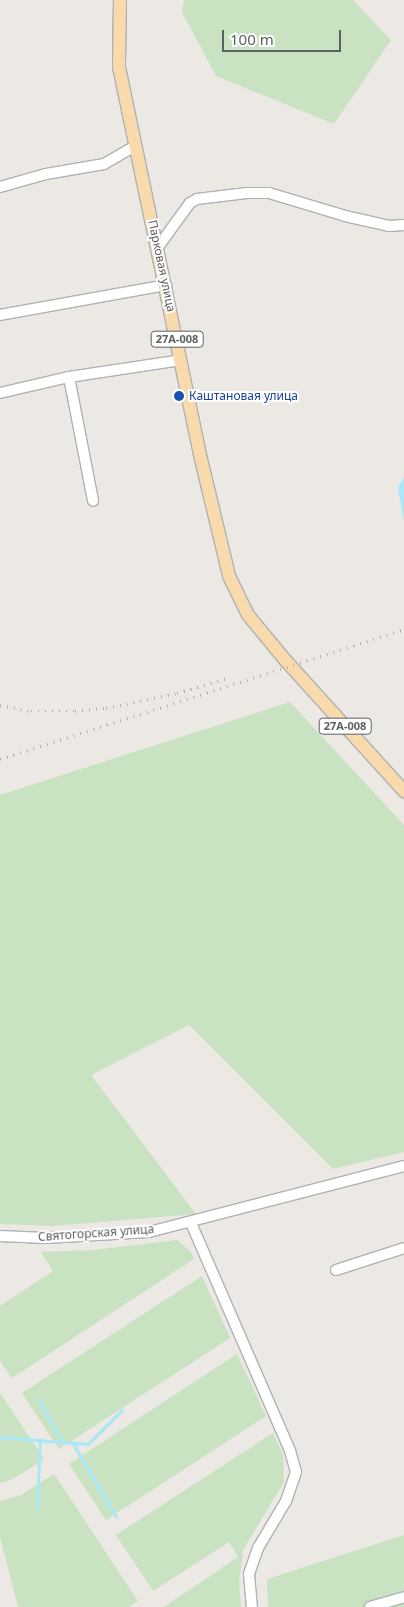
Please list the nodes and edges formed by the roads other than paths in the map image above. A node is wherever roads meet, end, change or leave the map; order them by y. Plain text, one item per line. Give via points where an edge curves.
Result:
1 (120, 0) edge
2 (135, 146) junction
3 (0, 187) edge
4 (404, 225) edge
5 (158, 247) junction
6 (166, 285) junction
7 (0, 315) edge
8 (181, 360) junction
9 (69, 377) junction
10 (0, 392) edge
11 (93, 501) dead end
12 (404, 791) edge
13 (404, 1166) edge
14 (191, 1223) junction
15 (0, 1236) edge
16 (404, 1248) edge
17 (336, 1270) dead end
18 (404, 1597) edge
19 (252, 1607) edge
20 (370, 1607) edge

1 - 2 main road, Парковая улица / 27А-008 via 119,67
2 - 3 street via 104,164 46,174
2 - 5 main road, Парковая улица / 27А-008
4 - 5 street via 389,226 345,216 269,193 247,193 197,199 190,203
5 - 6 main road, Парковая улица / 27А-008
6 - 7 street
6 - 8 main road, Парковая улица / 27А-008
8 - 9 street
8 - 12 main road, Парковая улица / 27А-008 via 230,576 248,615
9 - 10 street
9 - 11 street
13 - 14 street, Святогорская улица
14 - 15 street, Святогорская улица via 149,1232 46,1238
14 - 19 street via 290,1450 296,1472 286,1501 258,1548 249,1574
16 - 17 street
18 - 20 street

